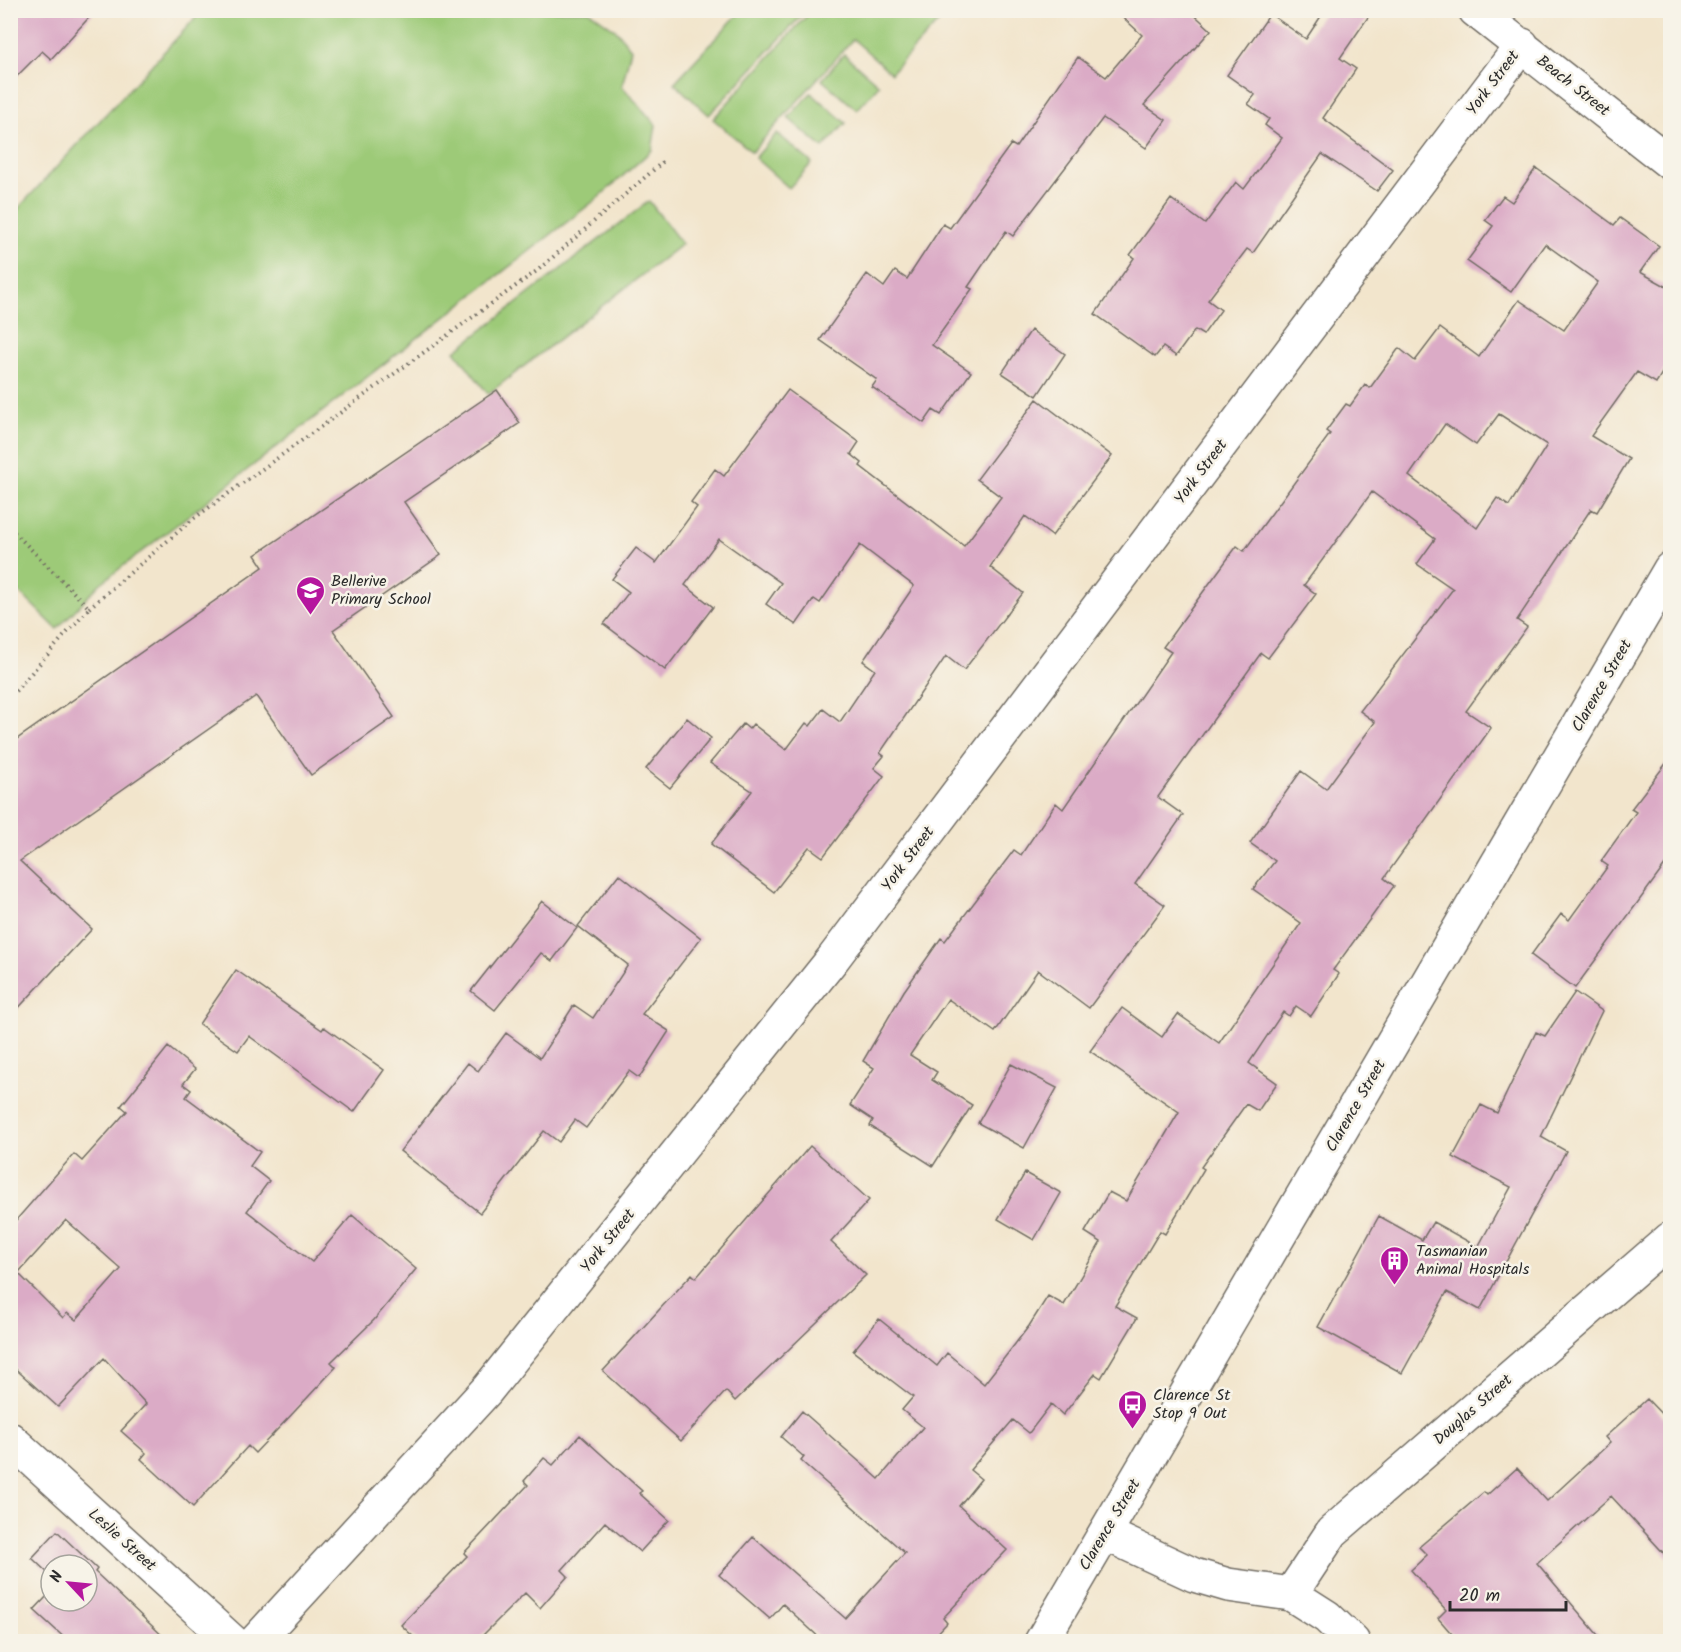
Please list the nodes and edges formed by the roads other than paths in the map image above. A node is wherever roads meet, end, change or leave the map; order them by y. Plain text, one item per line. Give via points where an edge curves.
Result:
1 (1475, 10) edge
2 (1522, 45) junction
3 (1671, 163) edge
4 (1671, 569) edge
5 (1671, 1239) edge
6 (10, 1439) edge
7 (1106, 1533) junction
8 (1291, 1594) junction
9 (233, 1641) edge
10 (255, 1641) edge
11 (1041, 1641) edge
12 (1353, 1641) edge

1 - 2 street, Beach Street
2 - 3 street, Beach Street
2 - 10 street, York Street via 825,969 487,1390
4 - 7 street, Clarence Street
5 - 8 street, Douglas Street via 1340,1525 1317,1552
6 - 9 street, Leslie Street
7 - 8 street via 1194,1575 1228,1585
7 - 11 street, Clarence Street
8 - 12 street via 1327,1617

